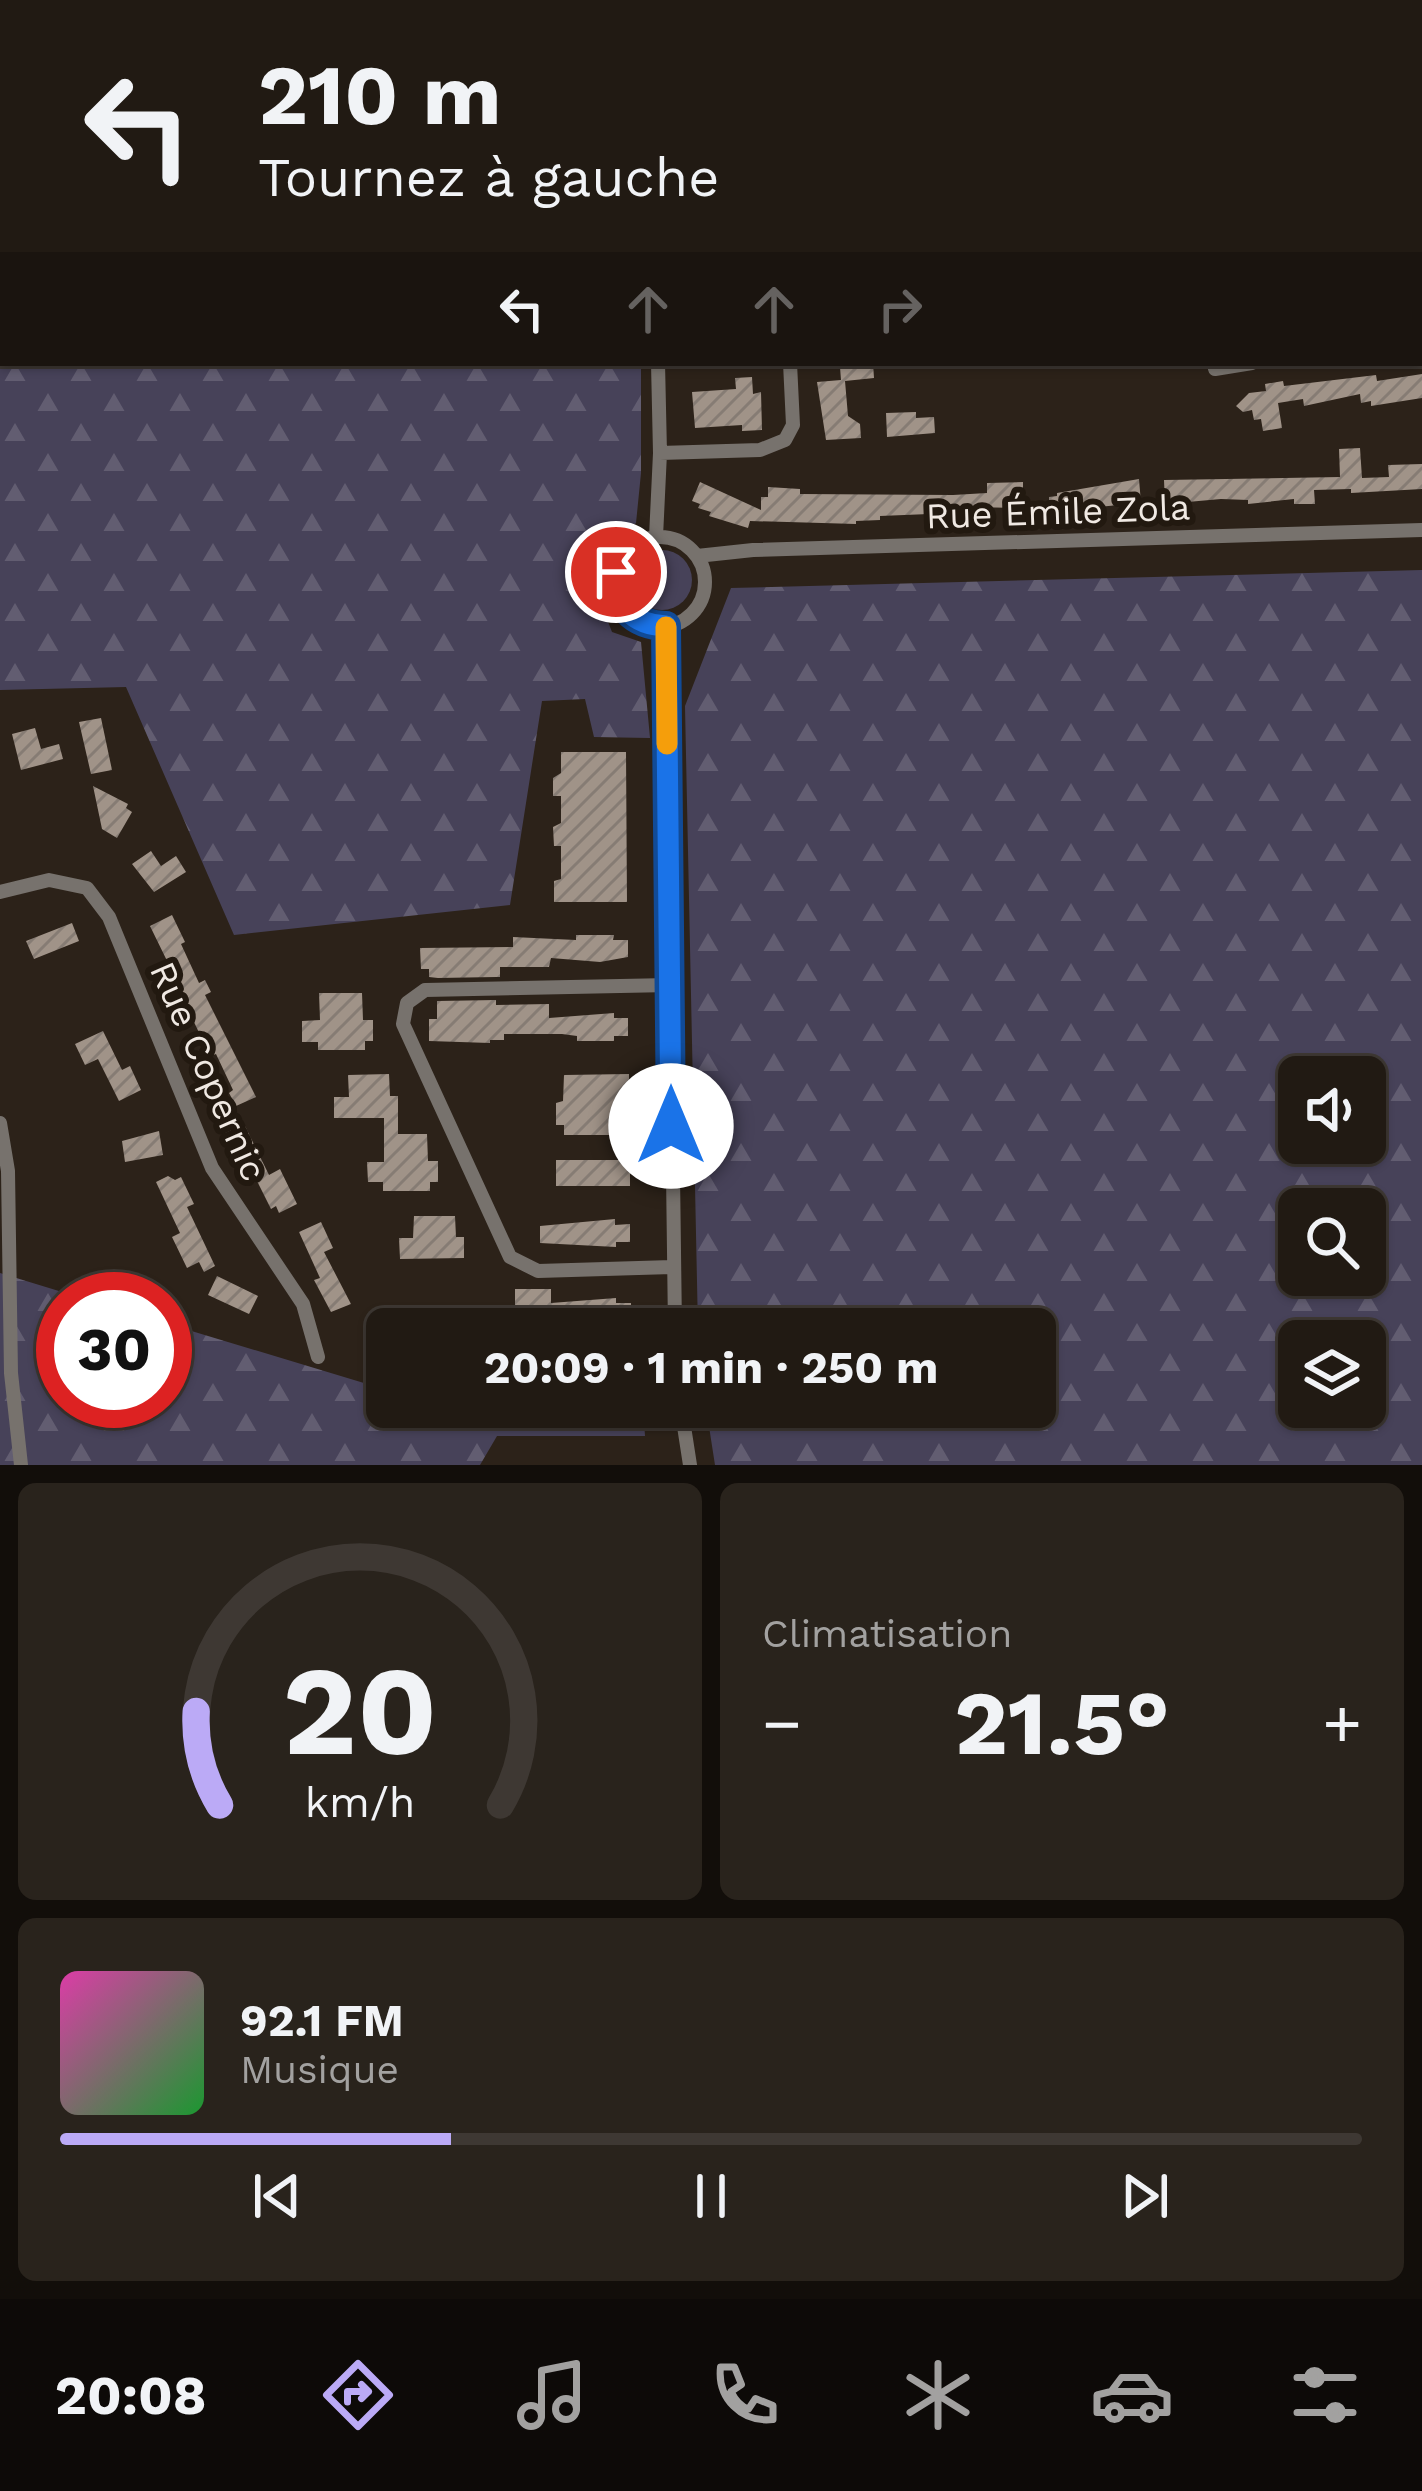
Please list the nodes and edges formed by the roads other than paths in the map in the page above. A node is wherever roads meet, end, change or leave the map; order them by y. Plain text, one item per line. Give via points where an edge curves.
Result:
1 (658, 366) edge
2 (790, 366) edge
3 (1234, 366) edge
4 (1216, 369) dead end
5 (660, 453) junction
6 (1422, 530) edge
7 (656, 537) junction
8 (697, 556) junction
9 (666, 626) junction
10 (0, 892) edge
11 (670, 985) junction
12 (0, 1123) edge
13 (4, 1171) edge
14 (672, 1268) junction
15 (674, 1308) edge
16 (318, 1357) dead end
17 (684, 1428) edge
18 (690, 1464) edge
19 (21, 1465) edge

1 - 5 street
2 - 5 street via 793,425 784,440 760,450
3 - 4 street
5 - 7 street
6 - 8 street, Rue Émile Zola
7 - 8 street via 680,541
7 - 9 street via 630,548 615,586 638,621
8 - 9 street via 701,600
9 - 11 street
10 - 16 street, Rue Copernic via 49,880 87,888 109,917 212,1168 303,1304
11 - 14 street
11 - 14 street via 425,990 407,1003 403,1024 510,1257 538,1271
12 - 13 street
13 - 19 street
14 - 15 street
17 - 18 street

